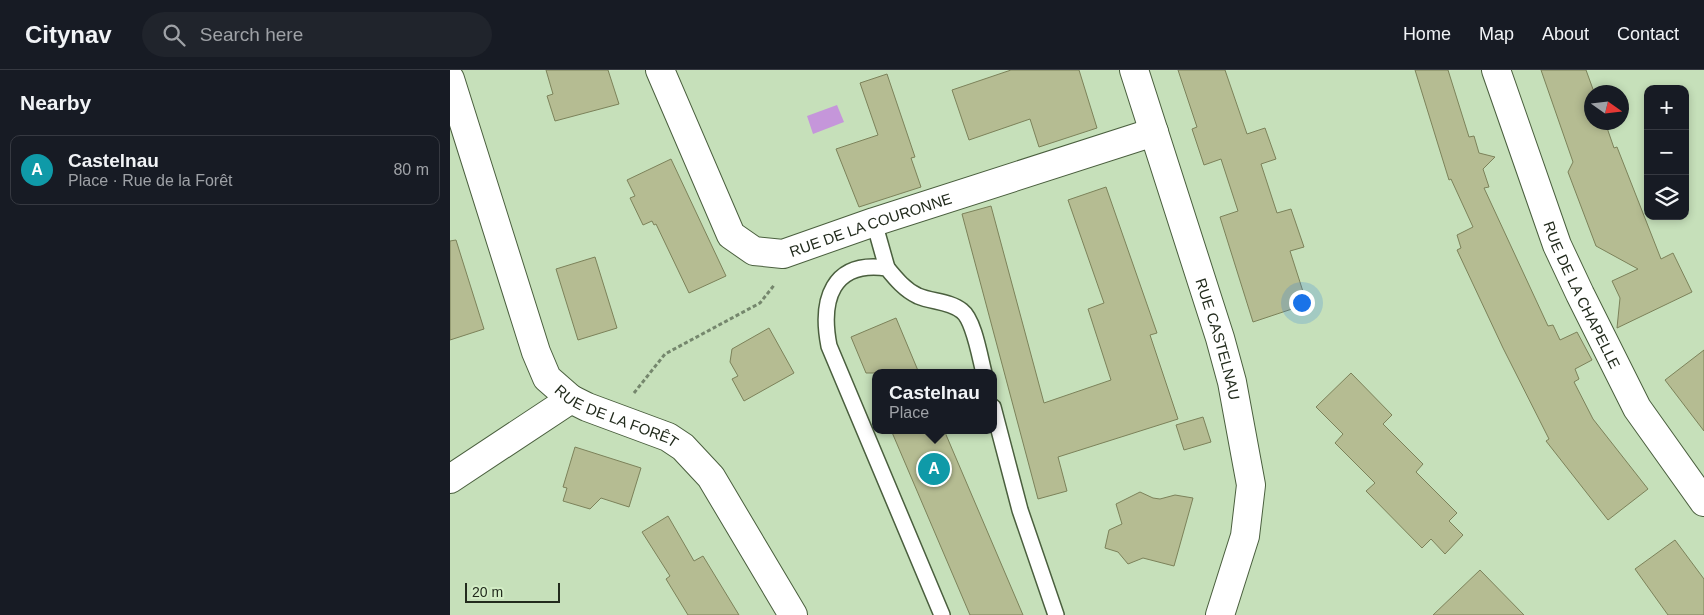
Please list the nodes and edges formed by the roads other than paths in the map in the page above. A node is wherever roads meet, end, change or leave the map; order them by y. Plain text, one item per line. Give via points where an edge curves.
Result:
1 (660, 70) edge
2 (1134, 70) edge
3 (1496, 70) edge
4 (450, 79) edge
5 (1154, 132) junction
6 (874, 222) junction
7 (887, 268) junction
8 (983, 369) edge
9 (571, 399) junction
10 (997, 422) edge
11 (450, 479) edge
12 (1704, 502) edge
13 (793, 615) edge
14 (942, 615) edge
15 (1056, 615) edge
16 (1220, 615) edge

1 - 6 street, RUE DE LA COURONNE via 731,235 754,251 783,254
2 - 5 street, RUE CASTELNAU
3 - 12 street, RUE DE LA CHAPELLE via 1557,245 1580,294 1637,408
4 - 9 street, RUE DE LA FORÊT via 536,352 546,378
5 - 6 street, RUE DE LA COURONNE
5 - 16 street, RUE CASTELNAU via 1220,338 1234,391 1251,485 1245,536
6 - 7 lane
7 - 8 lane via 905,288 920,297 963,311 972,328
7 - 14 lane via 870,265 852,269 836,282 828,299 824,324 829,346
9 - 11 street
9 - 13 street, RUE DE LA FORÊT via 659,433 683,447 711,477
10 - 15 lane via 1020,510

